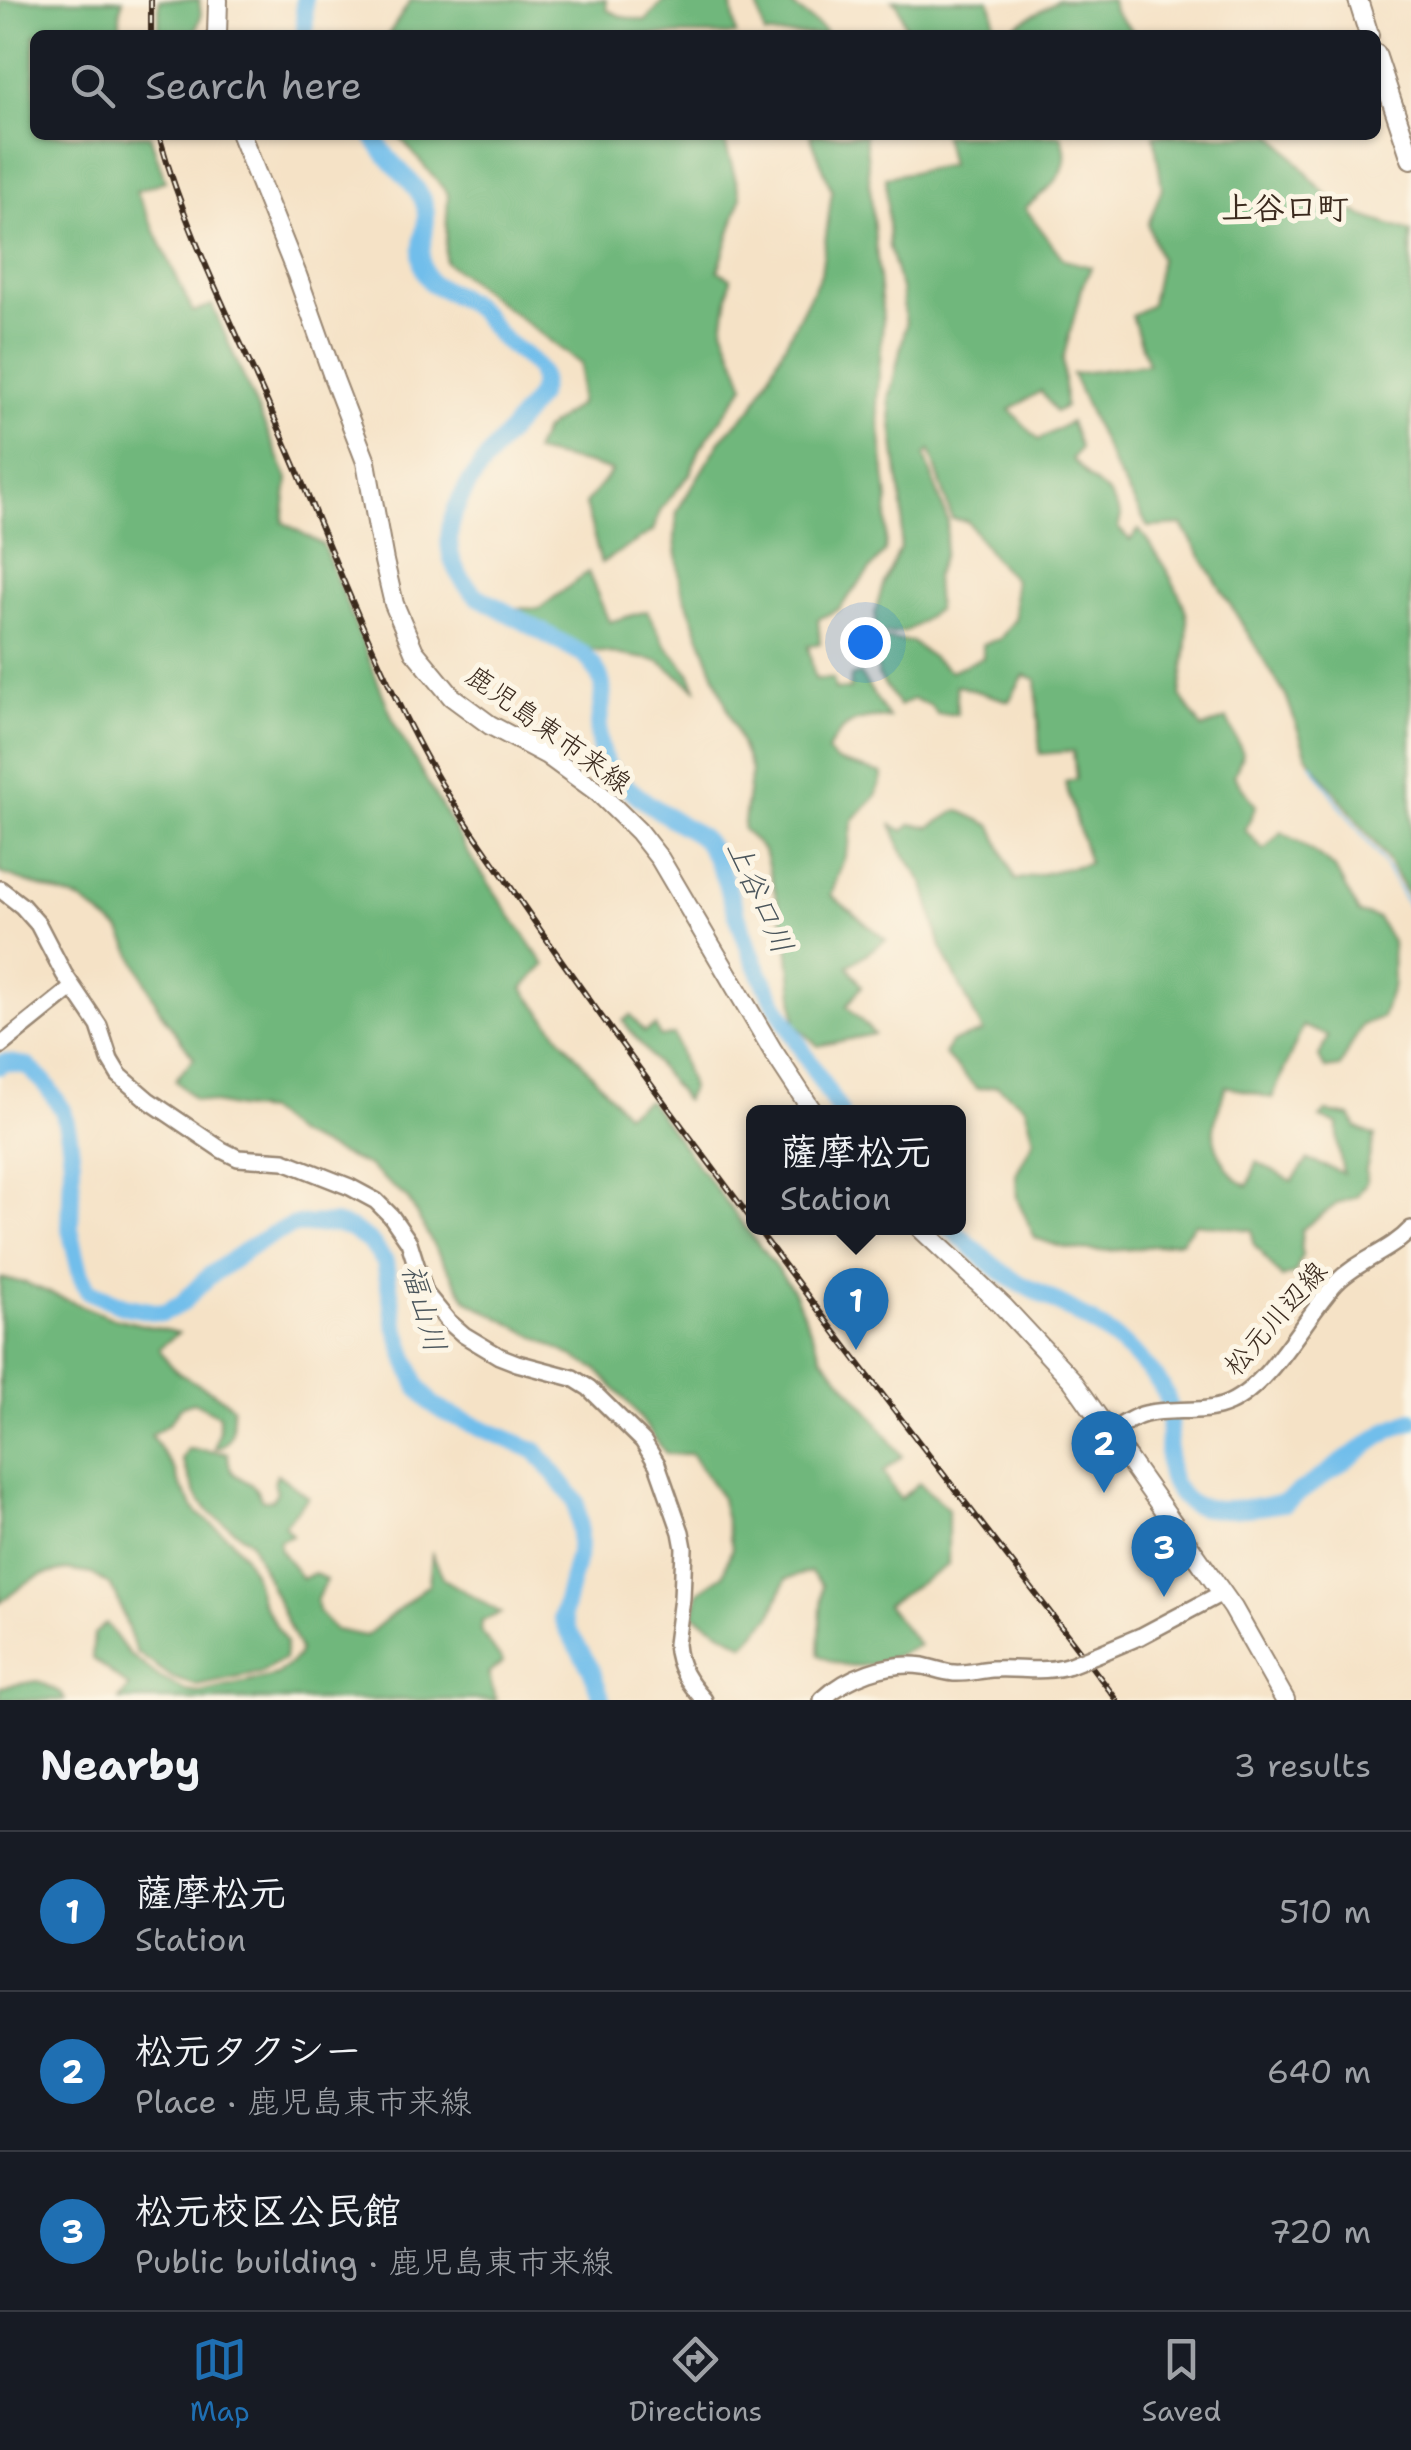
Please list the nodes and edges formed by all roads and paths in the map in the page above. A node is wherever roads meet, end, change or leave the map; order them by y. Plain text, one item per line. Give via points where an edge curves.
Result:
1 (218, 0) edge
2 (1358, 0) edge
3 (217, 30) edge
4 (1368, 30) edge
5 (1381, 69) edge
6 (242, 140) edge
7 (1411, 159) edge
8 (0, 889) edge
9 (72, 988) junction
10 (0, 1046) edge
11 (808, 1105) edge
12 (1411, 1229) edge
13 (927, 1235) edge
14 (1111, 1432) junction
15 (1222, 1593) junction
16 (704, 1700) edge
17 (822, 1700) edge
18 (1285, 1700) edge

1 - 3 main road
2 - 4 main road
5 - 7 main road
6 - 11 main road, 鹿児島東市来線 via 366,462 394,604 414,651 452,697 568,770 638,831
8 - 9 street via 38,924
9 - 10 street
9 - 16 street via 128,1086 238,1158 284,1161 376,1201 409,1242 425,1293 448,1321 499,1356 573,1378 643,1441 681,1532 679,1668
12 - 14 street, 松元川辺線 via 1338,1281 1241,1396 1221,1406 1150,1413
13 - 14 main road via 1072,1380
14 - 15 main road
15 - 17 street, bridge via 1070,1665 958,1674 894,1666 861,1676
15 - 18 main road

